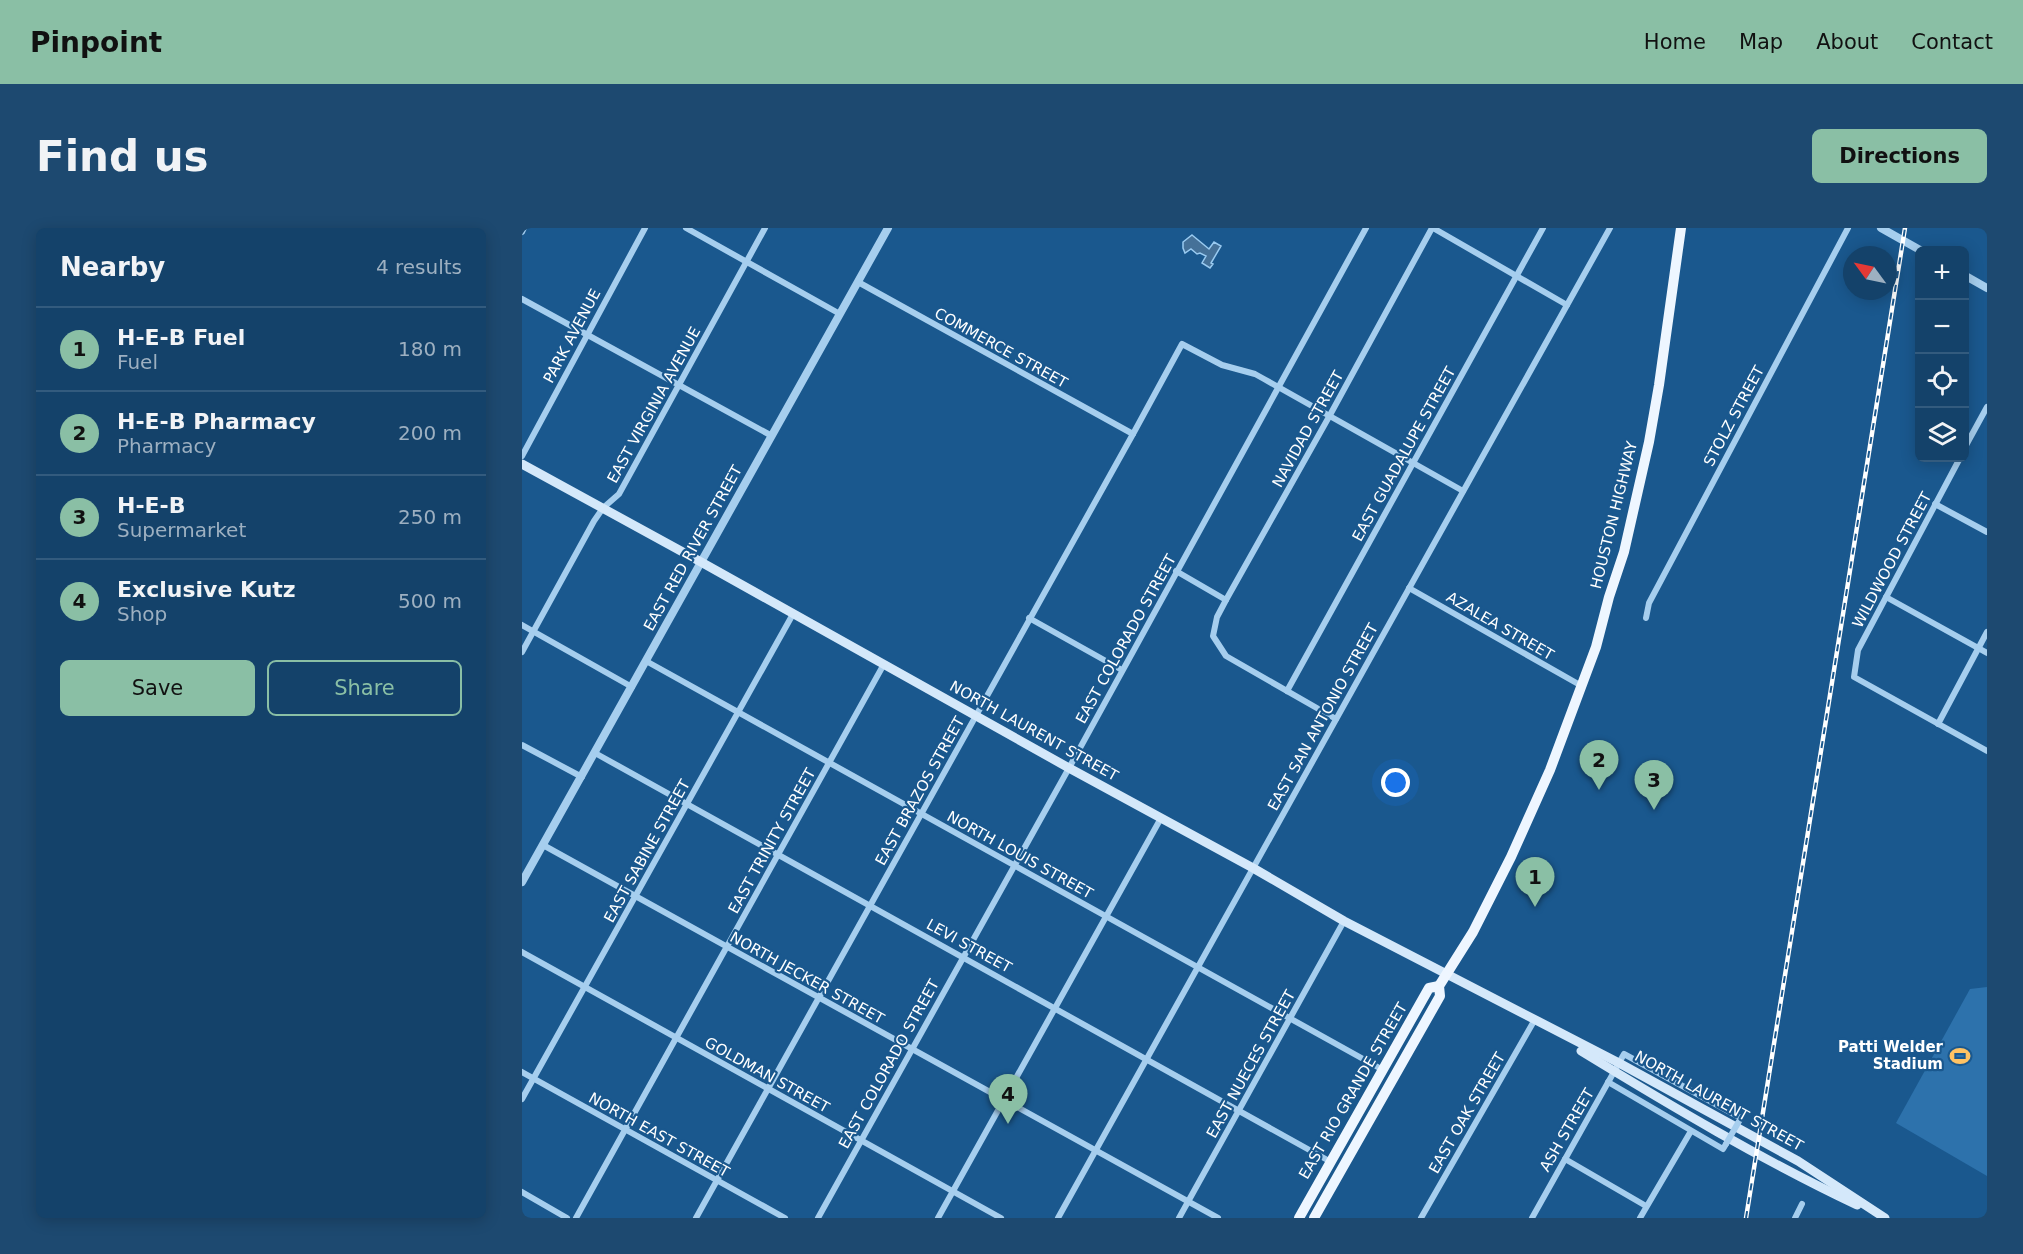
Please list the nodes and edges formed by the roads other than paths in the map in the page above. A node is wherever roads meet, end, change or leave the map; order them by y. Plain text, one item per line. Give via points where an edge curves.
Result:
1 (645, 228) edge
2 (686, 228) edge
3 (765, 228) edge
4 (888, 228) edge
5 (1366, 228) edge
6 (1433, 228) edge
7 (1543, 228) edge
8 (1610, 228) edge
9 (1682, 228) edge
10 (1848, 228) edge
11 (1881, 228) edge
12 (1915, 247) edge
13 (747, 262) junction
14 (1517, 275) junction
15 (1969, 277) edge
16 (858, 282) junction
17 (1987, 288) edge
18 (522, 298) edge
19 (1567, 305) junction
20 (840, 314) junction
21 (587, 334) junction
22 (678, 384) junction
23 (1278, 387) junction
24 (1986, 410) edge
25 (1330, 415) junction
26 (1134, 434) junction
27 (772, 436) junction
28 (1969, 442) edge
29 (522, 456) edge
30 (1958, 462) edge
31 (1413, 463) junction
32 (522, 464) edge
33 (1463, 490) junction
34 (1935, 504) junction
35 (603, 508) junction
36 (1987, 532) edge
37 (701, 562) junction
38 (1176, 571) junction
39 (1409, 588) junction
40 (1886, 597) junction
41 (1226, 600) junction
42 (793, 614) junction
43 (1029, 618) junction
44 (1646, 618) dead end
45 (522, 625) edge
46 (534, 631) junction
47 (1987, 632) edge
48 (1978, 648) junction
49 (522, 652) edge
50 (1987, 653) edge
51 (646, 661) junction
52 (884, 664) junction
53 (1122, 670) junction
54 (1580, 685) junction
55 (632, 687) junction
56 (1287, 691) junction
57 (738, 711) junction
58 (975, 716) junction
59 (1336, 719) junction
60 (1938, 724) junction
61 (522, 745) edge
62 (1987, 751) edge
63 (595, 753) junction
64 (830, 762) junction
65 (1069, 768) junction
66 (582, 777) junction
67 (1538, 799) joint
68 (687, 805) junction
69 (922, 814) junction
70 (1161, 818) junction
71 (543, 845) junction
72 (778, 855) junction
73 (1014, 865) junction
74 (526, 866) edge
75 (1253, 868) junction
76 (522, 882) edge
77 (636, 896) junction
78 (871, 906) junction
79 (1107, 916) junction
80 (1344, 921) junction
81 (727, 947) junction
82 (522, 952) edge
83 (962, 956) junction
84 (1198, 966) junction
85 (1446, 974) junction
86 (1439, 986) junction
87 (585, 987) junction
88 (819, 998) junction
89 (1056, 1007) junction
90 (1290, 1018) junction
91 (1534, 1021) junction
92 (677, 1038) junction
93 (912, 1050) junction
94 (1146, 1060) junction
95 (1617, 1067) junction
96 (1383, 1070) junction
97 (522, 1072) edge
98 (534, 1078) junction
99 (1608, 1082) junction
100 (768, 1089) junction
101 (522, 1099) edge
102 (1004, 1100) junction
103 (1239, 1110) junction
104 (625, 1131) junction
105 (1690, 1131) junction
106 (861, 1140) junction
107 (1095, 1150) junction
108 (1565, 1159) junction
109 (1331, 1162) junction
110 (717, 1181) junction
111 (953, 1191) junction
112 (522, 1192) edge
113 (1188, 1202) junction
114 (1802, 1204) dead end
115 (1647, 1206) junction
116 (567, 1218) edge
117 (576, 1218) edge
118 (696, 1218) edge
119 (785, 1218) edge
120 (818, 1218) edge
121 (938, 1218) edge
122 (1001, 1218) edge
123 (1058, 1218) edge
124 (1179, 1218) edge
125 (1218, 1218) edge
126 (1299, 1218) edge
127 (1314, 1218) edge
128 (1421, 1218) edge
129 (1532, 1218) edge
130 (1640, 1218) edge
131 (1796, 1218) edge
132 (1884, 1218) edge

1 - 21 street, PARK AVENUE
2 - 13 street
3 - 13 street, EAST VIRGINIA AVENUE
4 - 16 street, EAST RED RIVER STREET
5 - 23 street, EAST COLORADO STREET
6 - 14 street
6 - 25 street, NAVIDAD STREET
7 - 14 street, EAST GUADALUPE STREET
8 - 19 street, EAST SAN ANTONIO STREET
9 - 54 main road, HOUSTON HIGHWAY via 1649,441 1624,552 1596,647
10 - 44 street, STOLZ STREET via 1649,603
11 - 12 street
13 - 20 street
13 - 22 street, EAST VIRGINIA AVENUE
14 - 19 street
14 - 31 street, EAST GUADALUPE STREET
15 - 17 street
16 - 20 street, EAST RED RIVER STREET
16 - 26 street, COMMERCE STREET
18 - 21 street
19 - 33 street, EAST SAN ANTONIO STREET
20 - 27 street, EAST RED RIVER STREET
21 - 22 street
21 - 29 street, PARK AVENUE
22 - 27 street
22 - 35 street, EAST VIRGINIA AVENUE via 619,494
23 - 25 street
23 - 26 street, EAST BRAZOS STREET via 1182,344
23 - 38 street, EAST COLORADO STREET
24 - 28 street
25 - 31 street
25 - 41 street, NAVIDAD STREET
26 - 43 street, EAST BRAZOS STREET
27 - 37 street, EAST RED RIVER STREET
30 - 34 street, WILDWOOD STREET
31 - 33 street
31 - 56 street, EAST GUADALUPE STREET
32 - 35 main road, NORTH LAURENT STREET
33 - 39 street, EAST SAN ANTONIO STREET
34 - 36 street
34 - 40 street, WILDWOOD STREET
35 - 37 main road, NORTH LAURENT STREET
35 - 46 street, EAST VIRGINIA AVENUE
37 - 42 main road, NORTH LAURENT STREET
37 - 51 street, EAST RED RIVER STREET
38 - 41 street
38 - 53 street, EAST COLORADO STREET
39 - 54 street, AZALEA STREET
39 - 59 street, EAST SAN ANTONIO STREET
40 - 48 street
40 - 60 street, WILDWOOD STREET via 1858,650 1854,677
41 - 56 street, NAVIDAD STREET via 1214,627 1217,644 1226,656
42 - 52 main road, NORTH LAURENT STREET
42 - 57 street, EAST SABINE STREET
43 - 53 street
43 - 58 street, EAST BRAZOS STREET
45 - 46 street
46 - 49 street, EAST VIRGINIA AVENUE
46 - 55 street
47 - 48 street
48 - 50 street
48 - 60 street
51 - 55 street, EAST RED RIVER STREET
51 - 57 street, NORTH LOUIS STREET
52 - 58 main road, NORTH LAURENT STREET
52 - 64 street, EAST TRINITY STREET
53 - 65 street, EAST COLORADO STREET
54 - 67 main road, HOUSTON HIGHWAY
55 - 63 street, EAST RED RIVER STREET
56 - 59 street
57 - 64 street, NORTH LOUIS STREET
57 - 68 street, EAST SABINE STREET
58 - 65 main road, NORTH LAURENT STREET
58 - 69 street, EAST BRAZOS STREET
59 - 75 street, EAST SAN ANTONIO STREET
60 - 62 street
61 - 66 street
63 - 66 street, EAST RED RIVER STREET
63 - 68 street, LEVI STREET
64 - 69 street, NORTH LOUIS STREET
64 - 72 street, EAST TRINITY STREET
65 - 70 main road, NORTH LAURENT STREET
65 - 73 street, EAST COLORADO STREET
66 - 71 street, EAST RED RIVER STREET
67 - 85 main road, EAST RIO GRANDE STREET via 1473,932
68 - 72 street, LEVI STREET
68 - 77 street, EAST SABINE STREET
69 - 73 street, NORTH LOUIS STREET
69 - 78 street, EAST BRAZOS STREET
70 - 75 main road, NORTH LAURENT STREET
70 - 79 street
71 - 74 street, EAST RED RIVER STREET
71 - 77 street, NORTH JECKER STREET
72 - 78 street, LEVI STREET
72 - 81 street, EAST TRINITY STREET
73 - 79 street, NORTH LOUIS STREET
73 - 83 street, EAST COLORADO STREET
74 - 76 street, EAST RED RIVER STREET
75 - 80 main road, NORTH LAURENT STREET
75 - 84 street, EAST SAN ANTONIO STREET
77 - 81 street, NORTH JECKER STREET
77 - 87 street, EAST SABINE STREET
78 - 83 street, LEVI STREET
78 - 88 street, EAST BRAZOS STREET
79 - 84 street, NORTH LOUIS STREET
79 - 89 street
80 - 85 main road, NORTH LAURENT STREET
80 - 90 street, EAST NUECES STREET
81 - 88 street, NORTH JECKER STREET
81 - 92 street, EAST TRINITY STREET
82 - 87 street, GOLDMAN STREET
83 - 89 street, LEVI STREET
83 - 93 street, EAST COLORADO STREET
84 - 90 street, NORTH LOUIS STREET
84 - 94 street, EAST SAN ANTONIO STREET
85 - 86 main road, EAST RIO GRANDE STREET
85 - 91 main road, NORTH LAURENT STREET
86 - 96 main road, EAST RIO GRANDE STREET via 1429,988
86 - 127 main road, EAST RIO GRANDE STREET via 1440,996
87 - 92 street, GOLDMAN STREET
87 - 98 street, EAST SABINE STREET
88 - 93 street, NORTH JECKER STREET
88 - 100 street, EAST BRAZOS STREET
89 - 94 street, LEVI STREET
89 - 102 street
90 - 96 street, NORTH LOUIS STREET
90 - 103 street, EAST NUECES STREET
91 - 95 main road, NORTH LAURENT STREET
91 - 128 street, EAST OAK STREET
92 - 100 street, GOLDMAN STREET
92 - 104 street, EAST TRINITY STREET
93 - 102 street, NORTH JECKER STREET
93 - 106 street, EAST COLORADO STREET
94 - 103 street, LEVI STREET
94 - 107 street, EAST SAN ANTONIO STREET
95 - 99 street, ASH STREET
95 - 105 street, ASH STREET, bridge via 1624,1054 1741,1118 1723,1149
95 - 132 main road, NORTH LAURENT STREET via 1793,1174
96 - 109 main road, EAST RIO GRANDE STREET
97 - 98 street, NORTH EAST STREET
98 - 101 street, EAST SABINE STREET
98 - 104 street, NORTH EAST STREET
99 - 105 street
99 - 108 street, ASH STREET
100 - 106 street, GOLDMAN STREET
100 - 110 street, EAST BRAZOS STREET
102 - 107 street, NORTH JECKER STREET
102 - 111 street
103 - 109 street, LEVI STREET
103 - 113 street, EAST NUECES STREET
104 - 110 street, NORTH EAST STREET
104 - 117 street, EAST TRINITY STREET
105 - 115 street
106 - 111 street, GOLDMAN STREET
106 - 120 street, EAST COLORADO STREET
107 - 113 street, NORTH JECKER STREET
107 - 123 street, EAST SAN ANTONIO STREET
108 - 115 street
108 - 129 street, ASH STREET
109 - 126 main road, EAST RIO GRANDE STREET
110 - 118 street, EAST BRAZOS STREET
110 - 119 street, NORTH EAST STREET
111 - 121 street
111 - 122 street, GOLDMAN STREET
112 - 116 street
113 - 124 street, EAST NUECES STREET
113 - 125 street, NORTH JECKER STREET
114 - 131 street
115 - 130 street

